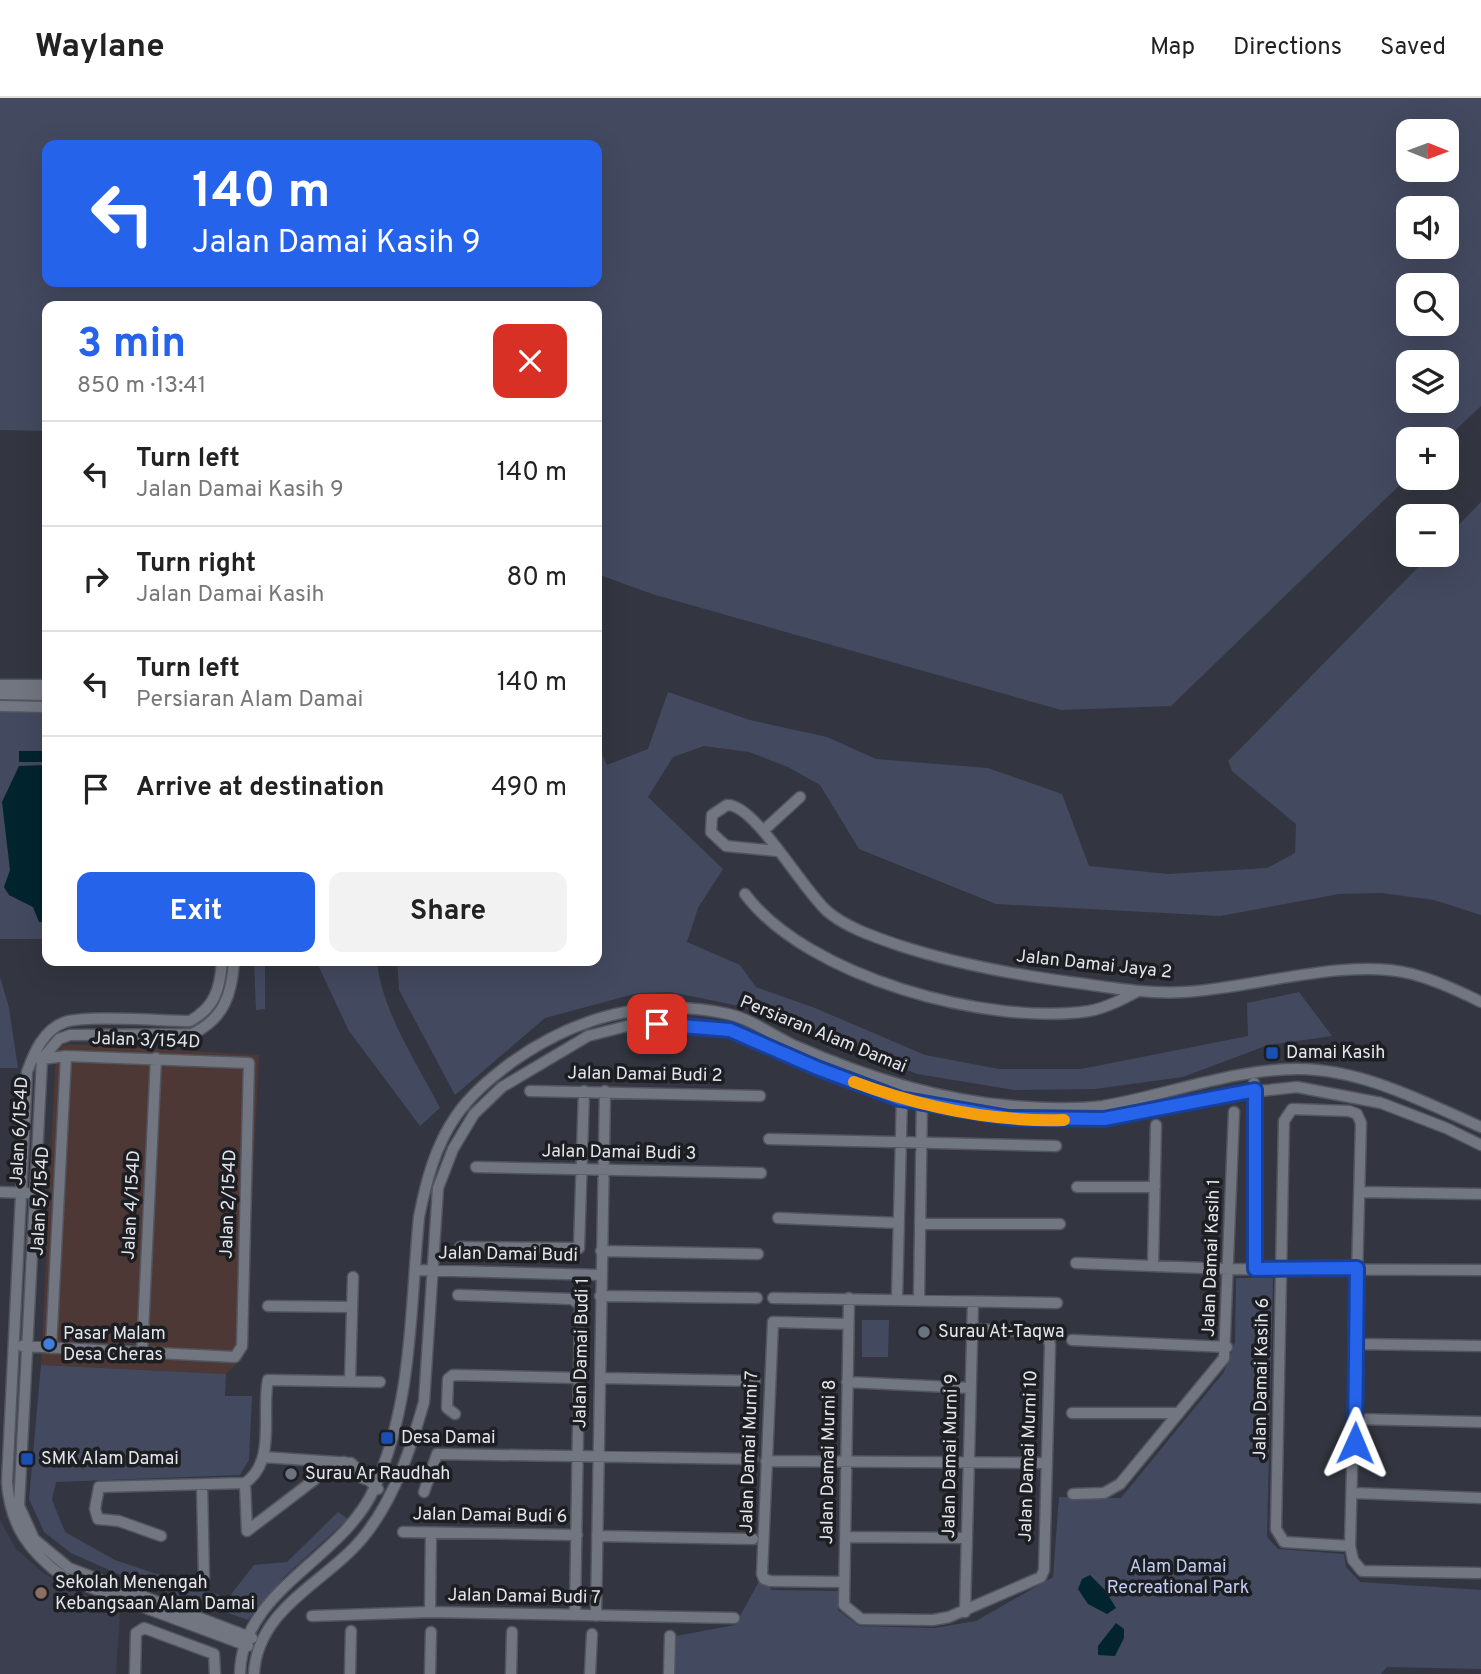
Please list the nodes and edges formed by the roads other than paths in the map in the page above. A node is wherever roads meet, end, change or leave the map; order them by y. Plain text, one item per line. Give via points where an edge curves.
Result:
1 (0, 685) edge
2 (42, 685) edge
3 (0, 694) edge
4 (42, 695) edge
5 (0, 706) edge
6 (42, 707) edge
7 (800, 797) dead end
8 (764, 830) junction
9 (777, 851) junction
10 (745, 894) dead end
11 (222, 966) edge
12 (234, 966) edge
13 (1139, 991) junction
14 (1481, 1002) edge
15 (656, 1008) junction
16 (657, 1024) junction
17 (66, 1056) junction
18 (156, 1058) junction
19 (42, 1059) junction
20 (248, 1063) joint
21 (27, 1072) junction
22 (1251, 1074) junction
23 (906, 1088) junction
24 (1255, 1090) junction
25 (530, 1091) dead end
26 (584, 1091) junction
27 (605, 1091) junction
28 (923, 1092) junction
29 (760, 1096) dead end
30 (900, 1099) junction
31 (921, 1105) junction
32 (1234, 1112) dead end
33 (1156, 1125) dead end
34 (1481, 1127) edge
35 (769, 1139) dead end
36 (900, 1142) junction
37 (921, 1142) junction
38 (1481, 1145) edge
39 (1056, 1146) dead end
40 (477, 1167) dead end
41 (582, 1169) junction
42 (602, 1170) junction
43 (22, 1171) junction
44 (761, 1173) dead end
45 (1077, 1187) dead end
46 (1155, 1187) junction
47 (4, 1192) edge
48 (1359, 1192) junction
49 (21, 1193) junction
50 (34, 1194) junction
51 (1481, 1194) edge
52 (20, 1209) junction
53 (778, 1218) dead end
54 (898, 1223) junction
55 (920, 1224) junction
56 (1060, 1224) dead end
57 (919, 1239) junction
58 (434, 1245) junction
59 (460, 1247) dead end
60 (898, 1249) junction
61 (601, 1251) junction
62 (758, 1254) dead end
63 (1076, 1263) dead end
64 (1153, 1265) junction
65 (1357, 1268) junction
66 (1230, 1269) junction
67 (1255, 1269) junction
68 (1281, 1269) junction
69 (416, 1270) junction
70 (1481, 1270) edge
71 (433, 1271) junction
72 (456, 1272) junction
73 (601, 1275) junction
74 (353, 1277) dead end
75 (458, 1295) dead end
76 (600, 1296) junction
77 (757, 1298) dead end
78 (773, 1298) dead end
79 (849, 1298) junction
80 (897, 1298) junction
81 (919, 1298) junction
82 (431, 1299) junction
83 (973, 1301) junction
84 (1057, 1303) dead end
85 (268, 1306) dead end
86 (352, 1307) junction
87 (848, 1324) junction
88 (973, 1329) junction
89 (1072, 1339) dead end
90 (1357, 1344) junction
91 (13, 1345) junction
92 (26, 1346) junction
93 (1481, 1346) edge
94 (1227, 1347) junction
95 (51, 1348) junction
96 (142, 1352) junction
97 (578, 1378) junction
98 (600, 1378) junction
99 (350, 1381) junction
100 (380, 1381) dead end
101 (755, 1381) dead end
102 (848, 1382) junction
103 (970, 1388) junction
104 (1072, 1413) dead end
105 (1179, 1413) junction
106 (455, 1414) dead end
107 (1355, 1419) junction
108 (1481, 1422) edge
109 (263, 1457) junction
110 (578, 1458) junction
111 (598, 1458) junction
112 (753, 1459) dead end
113 (319, 1461) junction
114 (766, 1461) junction
115 (846, 1463) junction
116 (969, 1464) junction
117 (1046, 1464) junction
118 (245, 1483) junction
119 (372, 1484) junction
120 (202, 1485) junction
121 (424, 1492) dead end
122 (1354, 1493) junction
123 (390, 1494) junction
124 (1073, 1494) dead end
125 (1481, 1497) edge
126 (6, 1506) edge
127 (403, 1532) dead end
128 (432, 1533) junction
129 (577, 1535) junction
130 (161, 1536) dead end
131 (597, 1536) junction
132 (845, 1537) junction
133 (967, 1538) junction
134 (753, 1539) dead end
135 (1350, 1546) junction
136 (1479, 1573) dead end
137 (204, 1577) dead end
138 (844, 1582) junction
139 (430, 1612) junction
140 (965, 1612) junction
141 (575, 1615) junction
142 (312, 1616) dead end
143 (596, 1616) junction
144 (734, 1618) dead end
145 (351, 1631) dead end
146 (431, 1632) dead end
147 (512, 1632) dead end
148 (592, 1634) dead end
149 (670, 1636) dead end
150 (244, 1640) junction
151 (259, 1645) junction
152 (135, 1674) edge
153 (215, 1674) edge
154 (240, 1674) edge
155 (254, 1674) edge
156 (350, 1674) edge
157 (430, 1674) edge
158 (511, 1674) edge
159 (590, 1674) edge
160 (669, 1674) edge

1 - 2 street
3 - 4 street
5 - 6 street
7 - 8 street
8 - 9 street, Jalan Damai Jaya 2
8 - 9 street, Jalan Damai Jaya 2 via 736,805 718,808 712,815 711,832 726,846
9 - 13 street, Jalan Damai Jaya 2 via 828,912 896,944 973,967
10 - 13 street via 761,916 790,939 849,970 907,991 1017,1012 1089,1011
11 - 21 street, Jalan 6/154D via 215,1000 190,1021 65,1023 42,1040
12 - 19 street, Jalan 6/154D via 232,991 207,1027 192,1034 70,1035 59,1039
13 - 14 street, Jalan Damai Jaya 2 via 1184,992 1375,969 1412,973
15 - 16 street
15 - 23 street, Persiaran Alam Damai via 731,1014
15 - 69 street, Persiaran Alam Damai via 602,1015 576,1025 531,1049 467,1101 435,1155 419,1217
16 - 30 street, Persiaran Alam Damai via 730,1030
16 - 58 street, Persiaran Alam Damai via 588,1036 502,1087 474,1114 453,1149 438,1188
17 - 18 street, Jalan 3/154D
17 - 19 street, Jalan 3/154D
17 - 95 street, Jalan 5/154D
18 - 20 street, Jalan 3/154D
18 - 96 street, Jalan 4/154D
19 - 21 street
19 - 50 street, Jalan 6/154D
20 - 96 street, Jalan 2/154D via 242,1346 235,1357
21 - 43 street, Jalan 6/154D
22 - 24 street
22 - 28 street, Persiaran Alam Damai via 1100,1106 1011,1106
22 - 34 street, Persiaran Alam Damai via 1302,1069 1362,1080
23 - 28 street, Persiaran Alam Damai
23 - 30 street
24 - 31 street, Persiaran Alam Damai via 1104,1119 1009,1118
24 - 38 street, Persiaran Alam Damai via 1297,1087 1381,1103
24 - 67 street
25 - 26 street, Jalan Damai Budi 2
26 - 27 street, Jalan Damai Budi 2
26 - 41 street, Jalan Damai Budi
27 - 29 street, Jalan Damai Budi 2
27 - 42 street, Jalan Damai Budi 1
28 - 31 street
30 - 31 street, Persiaran Alam Damai
30 - 36 street
31 - 37 street
32 - 66 street, Jalan Damai Kasih 1
33 - 46 street
35 - 36 street
36 - 37 street
36 - 54 street
37 - 39 street
37 - 55 street
40 - 41 street, Jalan Damai Budi 3
41 - 42 street, Jalan Damai Budi 3
41 - 59 street, Jalan Damai Budi via 579,1248
42 - 44 street, Jalan Damai Budi 3
42 - 61 street, Jalan Damai Budi 1
43 - 47 street via 20,1182
43 - 49 street, Jalan 6/154D
45 - 46 street
46 - 64 street
47 - 49 street
47 - 52 street via 19,1201
48 - 51 street
48 - 65 street
48 - 68 street, Jalan Damai Kasih 6 via 1361,1123 1357,1114 1292,1109 1284,1121
49 - 50 street
49 - 52 street, Jalan 6/154D
50 - 92 street, Jalan 6/154D
52 - 91 street, Jalan 6/154D
53 - 54 street
54 - 60 street
55 - 56 street
55 - 57 street
57 - 60 street via 914,1250 904,1253
57 - 81 street
58 - 71 street, Persiaran Alam Damai
58 - 72 street via 439,1261
60 - 80 street
61 - 62 street, Jalan Damai Budi
61 - 73 street, Jalan Damai Budi 1
63 - 64 street
64 - 66 street
65 - 68 street
65 - 70 street
65 - 90 street
66 - 67 street
66 - 94 street, Jalan Damai Kasih 1
67 - 68 street
68 - 135 street, Jalan Damai Kasih 6 via 1276,1529 1284,1542
69 - 71 street, Jalan Damai Budi
69 - 119 street, Persiaran Alam Damai via 403,1402
71 - 72 street, Jalan Damai Budi
71 - 82 street, Persiaran Alam Damai
72 - 73 street, Jalan Damai Budi
72 - 82 street via 439,1281
73 - 76 street, Jalan Damai Budi 1
74 - 86 street
75 - 97 street via 578,1301
76 - 77 street
76 - 98 street, Jalan Damai Budi 1
78 - 79 street
79 - 80 street
79 - 87 street, Jalan Damai Murni 8
80 - 81 street
81 - 83 street
82 - 123 street, Persiaran Alam Damai via 424,1402
83 - 84 street
83 - 88 street, Jalan Damai Murni 9
85 - 86 street
86 - 99 street
87 - 102 street, Jalan Damai Murni 8
87 - 114 street, Jalan Damai Murni 7 via 773,1322
88 - 103 street, Jalan Damai Murni 9
88 - 117 street, Jalan Damai Murni 10 via 1048,1336
89 - 94 street
90 - 93 street
90 - 107 street
91 - 92 street
91 - 126 street, Jalan 6/154D
92 - 95 street
92 - 126 street, Jalan 6/154D
94 - 105 street, Jalan Damai Kasih 1 via 1218,1367
95 - 96 street
97 - 106 street via 453,1375 448,1379 447,1408
97 - 110 street
98 - 101 street
98 - 111 street, Jalan Damai Budi 1
99 - 100 street
99 - 109 street via 268,1380
102 - 103 street
102 - 115 street, Jalan Damai Murni 8
103 - 116 street, Jalan Damai Murni 9
104 - 105 street
105 - 124 street, Jalan Damai Kasih 1 via 1113,1490
107 - 108 street
107 - 122 street
109 - 113 street
109 - 118 street via 256,1476
110 - 111 street
110 - 121 street via 437,1454
110 - 129 street
111 - 112 street
111 - 131 street, Jalan Damai Budi 1
113 - 118 street via 314,1480 247,1531
113 - 119 street via 344,1462
114 - 115 street
114 - 138 street, Jalan Damai Murni 7 via 764,1579
115 - 116 street
115 - 132 street, Jalan Damai Murni 8
116 - 117 street
116 - 133 street, Jalan Damai Murni 9
117 - 140 street, Jalan Damai Murni 10 via 1041,1577
118 - 120 street
119 - 123 street
119 - 150 street, Persiaran Alam Damai via 352,1527 280,1591
120 - 130 street via 96,1490 98,1519 119,1521
120 - 137 street
122 - 125 street
122 - 135 street
123 - 151 street, Persiaran Alam Damai via 365,1536 286,1607
126 - 150 street, Jalan 6/154D via 34,1539 69,1569
126 - 150 street, Jalan 6/154D via 26,1545 65,1578
127 - 128 street, Jalan Damai Budi 6
128 - 129 street, Jalan Damai Budi 6
128 - 139 street
129 - 141 street
131 - 134 street
131 - 143 street, Jalan Damai Budi 1
132 - 133 street
132 - 138 street, Jalan Damai Murni 8
133 - 140 street, Jalan Damai Murni 9
135 - 136 street via 1362,1571
138 - 140 street, Jalan Damai Murni 8 via 844,1605 861,1619 933,1620
139 - 141 street, Jalan Damai Budi 7
139 - 142 street, Jalan Damai Budi 7
141 - 143 street, Jalan Damai Budi 7
143 - 144 street, Jalan Damai Budi 7
145 - 156 street
146 - 157 street
147 - 158 street
148 - 159 street
149 - 160 street
150 - 151 street, Jalan 6/154D
150 - 154 street
151 - 155 street, Persiaran Alam Damai
152 - 153 street via 138,1630 144,1628 214,1654

